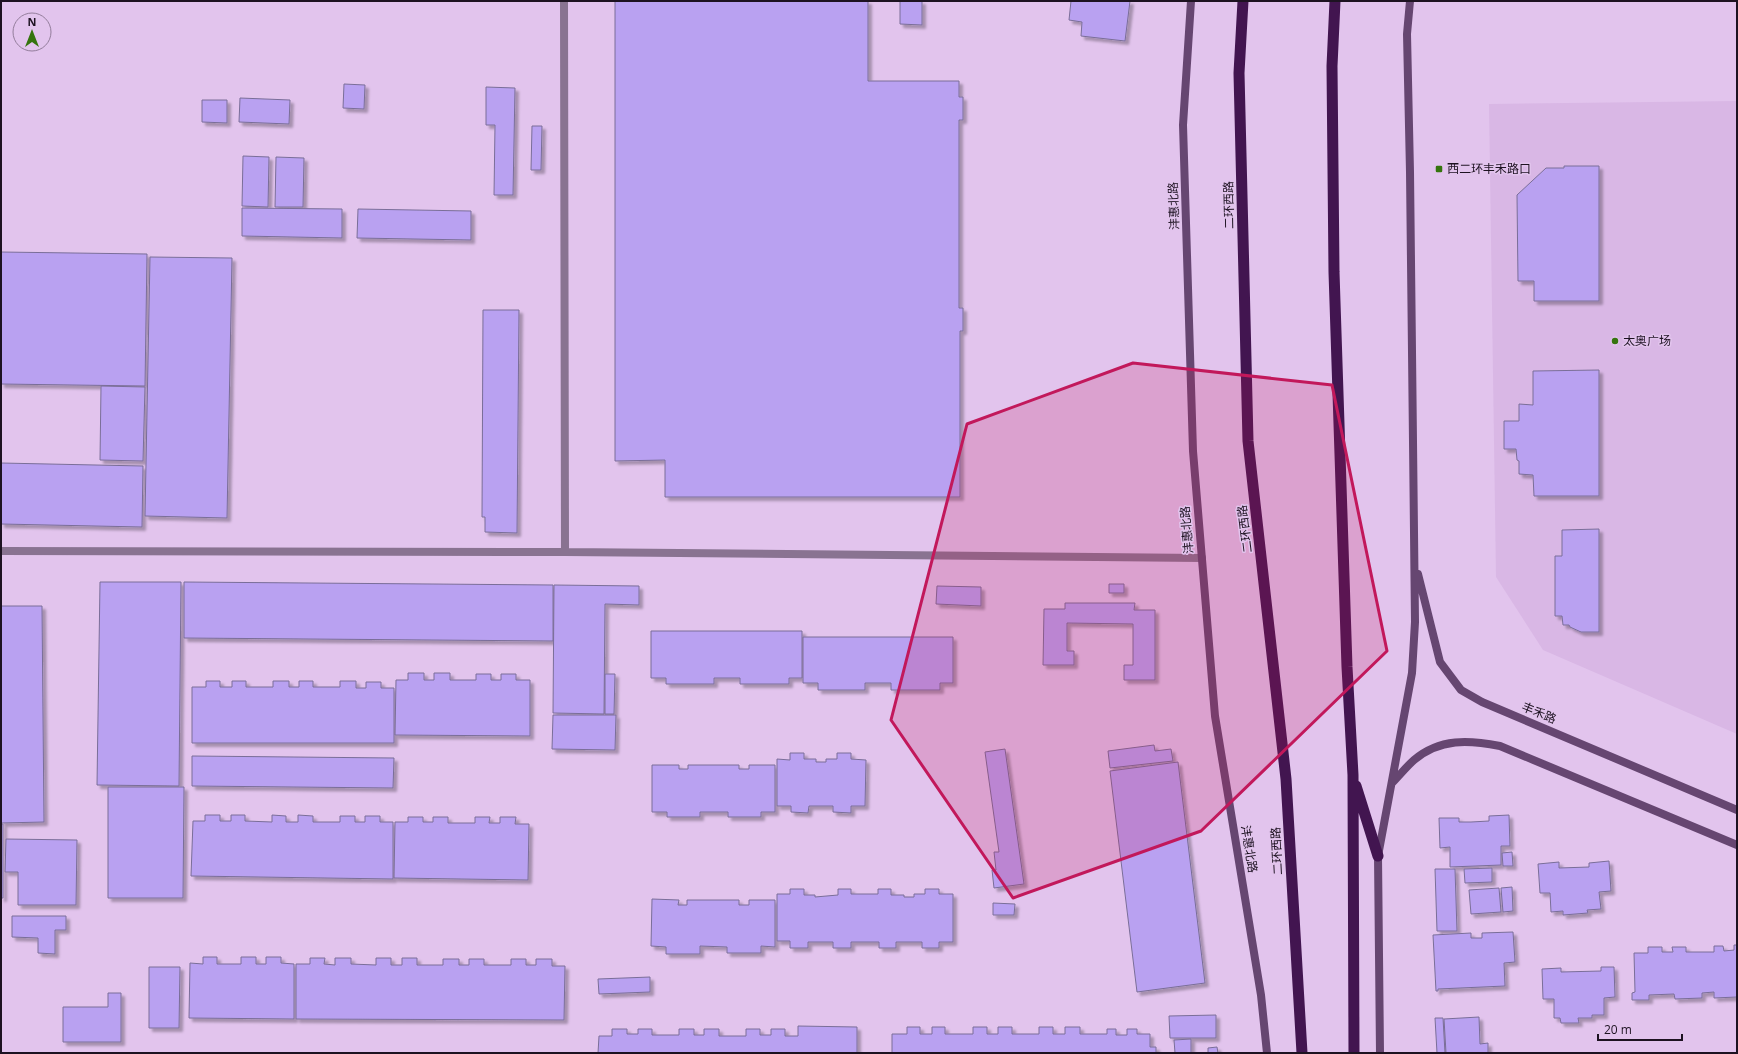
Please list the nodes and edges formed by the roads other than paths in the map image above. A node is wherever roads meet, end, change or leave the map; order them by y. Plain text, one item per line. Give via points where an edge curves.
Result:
1 (564, 1) edge
2 (1191, 1) edge
3 (1243, 1) edge
4 (1335, 1) edge
5 (1410, 1) edge
6 (1, 551) edge
7 (565, 552) junction
8 (1202, 558) junction
9 (1414, 561) junction
10 (1353, 775) junction
11 (1391, 784) junction
12 (1737, 810) edge
13 (1737, 846) edge
14 (1378, 856) junction
15 (1300, 1024) junction
16 (1267, 1053) edge
17 (1298, 1053) edge
18 (1302, 1053) edge
19 (1354, 1053) edge
20 (1380, 1053) edge

1 - 7 street
2 - 8 main road, 沣惠北路 via 1183,125 1193,451
3 - 15 highway, 二环西路 via 1239,73 1248,441 1286,780
4 - 10 highway via 1332,66 1334,272
5 - 9 main road via 1407,34
6 - 7 street
7 - 8 street
8 - 16 main road, 沣惠北路 via 1215,716 1261,995
9 - 11 main road via 1415,622 1412,672
9 - 12 main road, 丰禾路 via 1440,662 1461,690 1482,702
10 - 14 highway
10 - 19 highway
11 - 13 main road via 1414,760 1436,746 1465,741 1500,746
11 - 14 main road
14 - 20 main road
15 - 17 highway
15 - 18 highway, 二环西路

